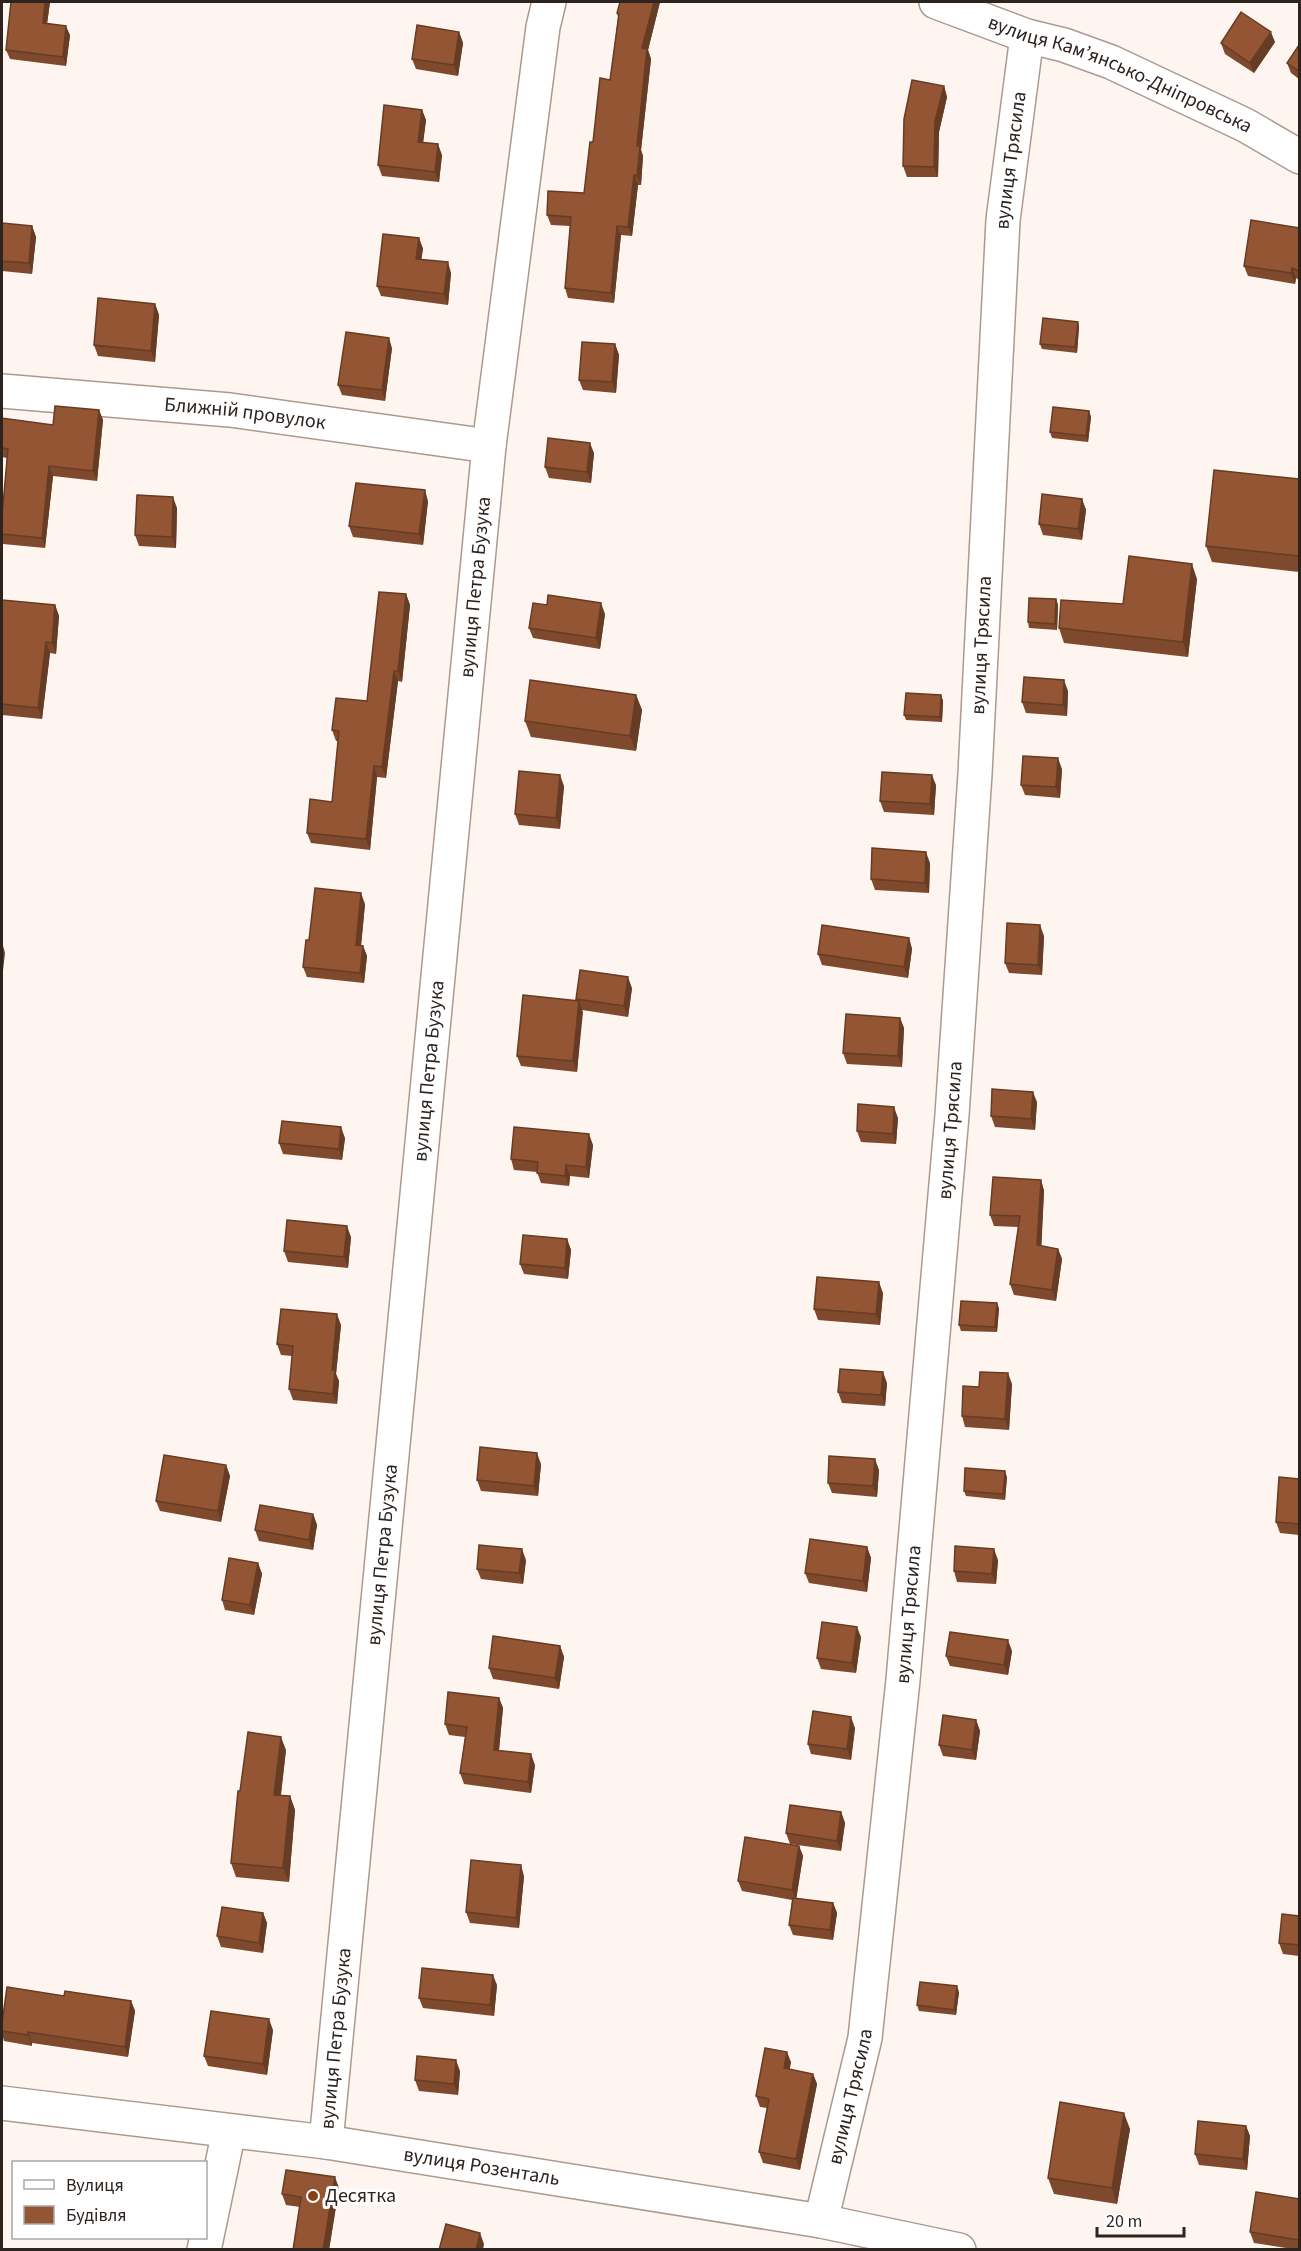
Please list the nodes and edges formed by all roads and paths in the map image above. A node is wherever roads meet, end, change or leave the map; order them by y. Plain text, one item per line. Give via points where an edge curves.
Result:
1 (549, 2) edge
2 (936, 2) edge
3 (1027, 36) junction
4 (1299, 157) edge
5 (2, 391) edge
6 (489, 446) junction
7 (2, 2103) edge
8 (229, 2131) junction
9 (326, 2142) junction
10 (821, 2221) junction
11 (207, 2236) edge
12 (959, 2250) edge

1 - 6 street, вулиця Петра Бузука
2 - 3 street, вулиця Кам’янсько-Дніпровська
3 - 4 street, вулиця Кам’янсько-Дніпровська via 1064,45 1133,72 1245,125
3 - 10 street, вулиця Трясила via 1003,220 952,1115 903,1680 865,2038
5 - 6 street, Ближній провулок via 230,410
6 - 9 street, вулиця Петра Бузука
7 - 8 street, вулиця Розенталь
8 - 9 street, вулиця Розенталь
8 - 11 street
9 - 10 street, вулиця Розенталь
10 - 12 street, вулиця Розенталь

